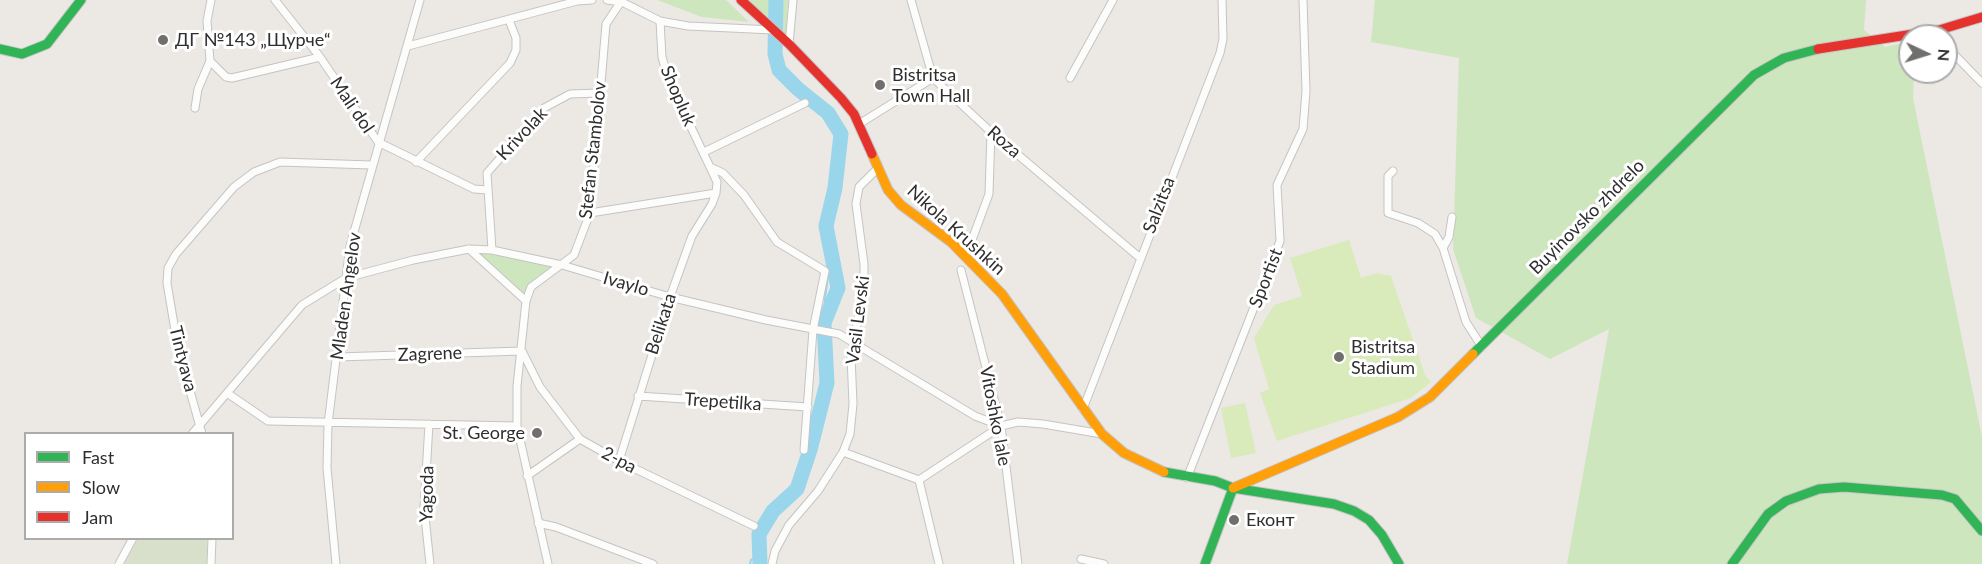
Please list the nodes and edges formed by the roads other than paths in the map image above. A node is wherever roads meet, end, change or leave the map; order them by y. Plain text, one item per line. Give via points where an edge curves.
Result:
1 (81, 0) edge
2 (211, 0) edge
3 (275, 0) edge
4 (420, 0) edge
5 (592, 0) edge
6 (607, 0) edge
7 (741, 0) edge
8 (793, 0) edge
9 (911, 0) edge
10 (1113, 0) edge
11 (1222, 0) edge
12 (1303, 0) edge
13 (622, 1) edge
14 (1982, 17) edge
15 (510, 20) junction
16 (660, 21) junction
17 (1958, 26) edge
18 (773, 30) junction
19 (1898, 39) edge
20 (788, 43) junction
21 (408, 46) junction
22 (0, 49) edge
23 (320, 57) junction
24 (1958, 58) edge
25 (210, 61) junction
26 (933, 78) junction
27 (1070, 78) dead end
28 (1982, 83) edge
29 (599, 93) junction
30 (806, 103) dead end
31 (195, 108) dead end
32 (859, 124) junction
33 (991, 132) junction
34 (378, 142) junction
35 (704, 152) junction
36 (416, 162) junction
37 (371, 165) junction
38 (710, 167) junction
39 (877, 169) junction
40 (1394, 171) dead end
41 (488, 190) junction
42 (716, 193) junction
43 (590, 213) junction
44 (1452, 217) dead end
45 (1443, 248) junction
46 (469, 249) junction
47 (492, 250) junction
48 (966, 256) junction
49 (1139, 257) junction
50 (562, 265) junction
51 (961, 270) dead end
52 (346, 278) junction
53 (669, 297) junction
54 (526, 301) junction
55 (813, 330) junction
56 (853, 342) junction
57 (1482, 347) junction
58 (522, 351) junction
59 (338, 357) junction
60 (227, 393) junction
61 (638, 396) junction
62 (808, 407) junction
63 (1083, 409) junction
64 (429, 423) junction
65 (201, 424) junction
66 (328, 424) junction
67 (517, 426) junction
68 (1001, 426) junction
69 (194, 432) edge
70 (202, 432) edge
71 (1102, 434) junction
72 (580, 438) junction
73 (804, 450) dead end
74 (843, 452) junction
75 (619, 461) junction
76 (527, 476) junction
77 (1187, 477) junction
78 (919, 480) junction
79 (1233, 488) junction
80 (538, 523) junction
81 (754, 526) dead end
82 (1982, 531) edge
83 (132, 540) edge
84 (212, 540) edge
85 (1081, 559) dead end
86 (119, 564) edge
87 (212, 564) edge
88 (336, 564) edge
89 (430, 564) edge
90 (548, 564) edge
91 (653, 564) edge
92 (772, 564) edge
93 (939, 564) edge
94 (1018, 564) edge
95 (1104, 564) edge
96 (1205, 564) edge
97 (1399, 564) edge
98 (1732, 564) edge

1 - 22 street via 47,44 22,54
2 - 25 street via 207,21
3 - 23 street, Mali dol
4 - 21 street, Mladen Angelov
5 - 15 street
6 - 13 street
7 - 18 street, Nikola Krushkin
8 - 20 street
9 - 26 street
10 - 27 street
11 - 49 street, Salzitsa via 1220,53
12 - 77 street, Sportist via 1303,129 1277,185 1280,241
13 - 16 street
13 - 29 street, Stefan Stambolov via 606,24
14 - 17 street, Buyinovsko zhdrelo
15 - 21 street
15 - 36 street via 516,38 510,63
16 - 18 street
16 - 35 street, Shopluk via 662,57 669,81
18 - 20 street, Nikola Krushkin
19 - 57 street, Buyinovsko zhdrelo via 1819,49 1784,58 1754,75
20 - 32 street, Nikola Krushkin via 841,98
21 - 34 street, Mladen Angelov
23 - 25 street via 232,78
23 - 34 street, Mali dol
24 - 28 street
25 - 31 street
26 - 32 street
26 - 33 street, Roza
29 - 41 street, Krivolak via 570,94 544,108 487,173
29 - 43 street, Stefan Stambolov
30 - 35 street
32 - 39 street, Nikola Krushkin
33 - 48 street via 989,194
33 - 49 street, Roza
34 - 36 street, Mali dol
34 - 37 street, Mladen Angelov
35 - 38 street, Shopluk
36 - 41 street, Mali dol via 474,189
37 - 52 street, Mladen Angelov via 350,246
37 - 65 street, Tintyava via 280,162 254,172 234,187 176,254 168,268 167,283 178,348
38 - 42 street, Shopluk via 717,182
38 - 55 street via 723,173 744,195 777,242 825,271
39 - 48 street, Nikola Krushkin via 901,205
39 - 56 street, Vasil Levski via 860,187 856,204 864,289
40 - 45 street via 1388,176 1388,213 1426,227
41 - 47 street, Krivolak
42 - 43 street
42 - 53 street, Belikata via 692,236
43 - 50 street, Stefan Stambolov via 574,255
44 - 45 street
45 - 57 street via 1466,322
46 - 47 street, Ivaylo
46 - 52 street, Ivaylo
46 - 54 street
47 - 50 street, Ivaylo
48 - 63 street, Nikola Krushkin via 1033,333
49 - 63 street, Salzitsa
50 - 53 street, Ivaylo
50 - 54 street, Stefan Stambolov via 531,287
51 - 68 street, Vitoshko lale
52 - 59 street, Mladen Angelov
52 - 60 street, Ivaylo via 303,305
53 - 55 street, Ivaylo
53 - 61 street, Belikata
54 - 58 street
55 - 56 street, Ivaylo via 839,334
55 - 62 street
56 - 68 street, Ivaylo via 975,416
56 - 74 street, Vasil Levski via 853,404 850,434
57 - 79 street, Buyinovsko zhdrelo via 1430,397 1398,417
58 - 59 street, Zagrene
58 - 67 street
58 - 72 street, 2-ра via 540,387
59 - 66 street, Mladen Angelov
60 - 65 street, Ivaylo
60 - 66 street via 268,421
61 - 62 street, Trepetilka
61 - 75 street, Belikata
62 - 73 street
63 - 71 street, Nikola Krushkin
64 - 66 street
64 - 67 street
64 - 89 street, Yagoda via 424,508
65 - 69 street, Ivaylo
65 - 70 street, Tintyava
66 - 88 street, Mladen Angelov via 327,468
67 - 76 street
68 - 71 street, Ivaylo via 1018,422
68 - 78 street
68 - 94 street, Vitoshko lale
71 - 77 street, Nikola Krushkin via 1124,453 1151,468
72 - 75 street, 2-ра
72 - 76 street
74 - 78 street
74 - 92 street, Vasil Levski via 818,491 789,525
75 - 81 street, 2-ра
76 - 80 street
77 - 79 street, Nikola Krushkin
78 - 93 street
79 - 96 street
79 - 97 street, Nikola Krushkin via 1334,504 1354,511 1382,535
80 - 90 street
80 - 91 street
82 - 98 street via 1955,499 1942,495 1844,487 1819,489 1786,501 1768,514
83 - 86 street
84 - 87 street
85 - 95 street

